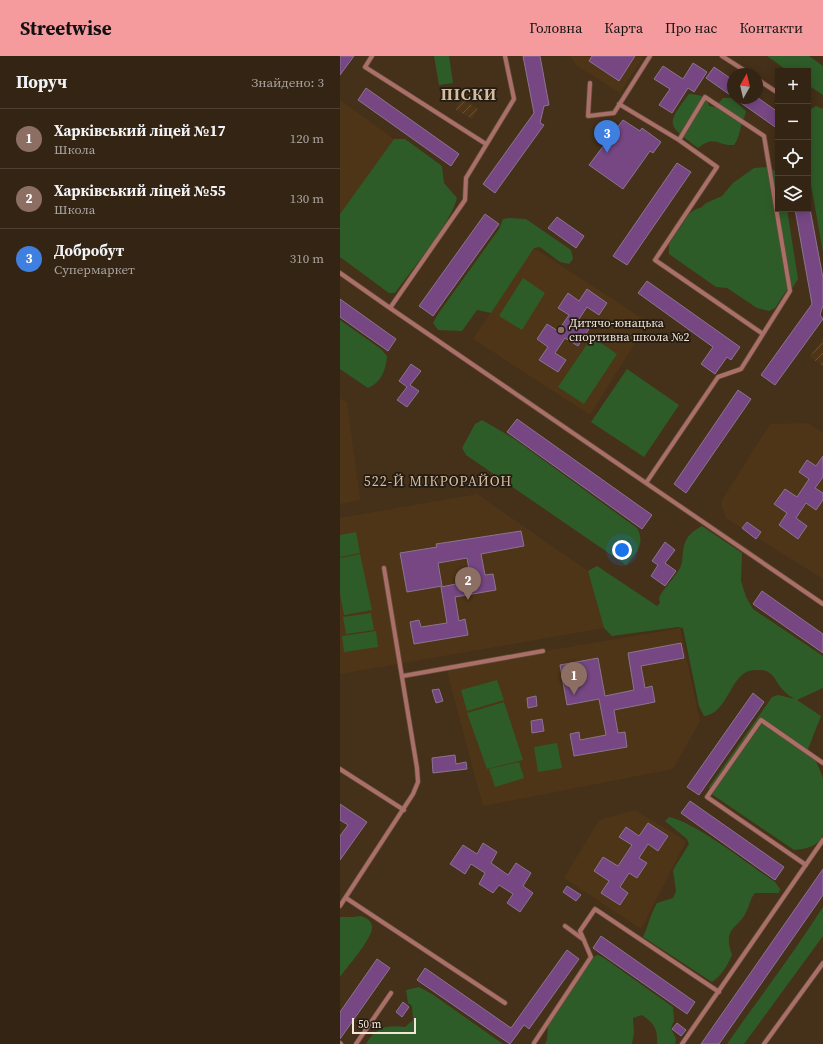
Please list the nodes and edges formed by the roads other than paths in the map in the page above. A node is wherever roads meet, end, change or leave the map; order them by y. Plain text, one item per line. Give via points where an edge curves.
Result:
1 (372, 56) edge
2 (505, 56) edge
3 (650, 56) edge
4 (722, 56) edge
5 (741, 68) edge
6 (590, 83) dead end
7 (763, 83) edge
8 (775, 91) edge
9 (619, 104) junction
10 (679, 140) junction
11 (486, 144) junction
12 (340, 273) edge
13 (390, 308) junction
14 (763, 334) junction
15 (646, 483) junction
16 (384, 568) dead end
17 (823, 604) edge
18 (543, 651) dead end
19 (403, 676) junction
20 (823, 763) edge
21 (340, 769) edge
22 (404, 810) junction
23 (823, 840) edge
24 (806, 865) junction
25 (346, 898) junction
26 (340, 906) edge
27 (565, 926) dead end
28 (584, 941) junction
29 (823, 963) edge
30 (719, 992) junction
31 (391, 993) dead end
32 (505, 1003) dead end
33 (534, 1043) dead end
34 (356, 1044) edge
35 (682, 1044) edge
36 (764, 1044) edge

1 - 11 lane via 365,67
2 - 11 lane via 514,99
3 - 9 lane
4 - 5 lane
6 - 9 lane via 588,116 614,113
7 - 8 lane
9 - 10 lane
10 - 14 lane via 717,167 655,260
10 - 14 lane via 705,97 764,136 790,291
11 - 13 lane via 466,178 465,200
12 - 13 lane
13 - 15 lane
14 - 15 lane via 741,369 718,377
15 - 17 lane
16 - 19 lane
18 - 19 lane
19 - 22 lane via 418,782
20 - 24 lane via 761,720 707,797
21 - 22 lane
22 - 25 lane
23 - 24 lane
24 - 30 lane
25 - 26 lane
25 - 32 lane
27 - 28 lane
28 - 30 lane via 580,931 595,908
28 - 33 lane via 591,957
29 - 36 lane
30 - 35 lane
31 - 34 lane

